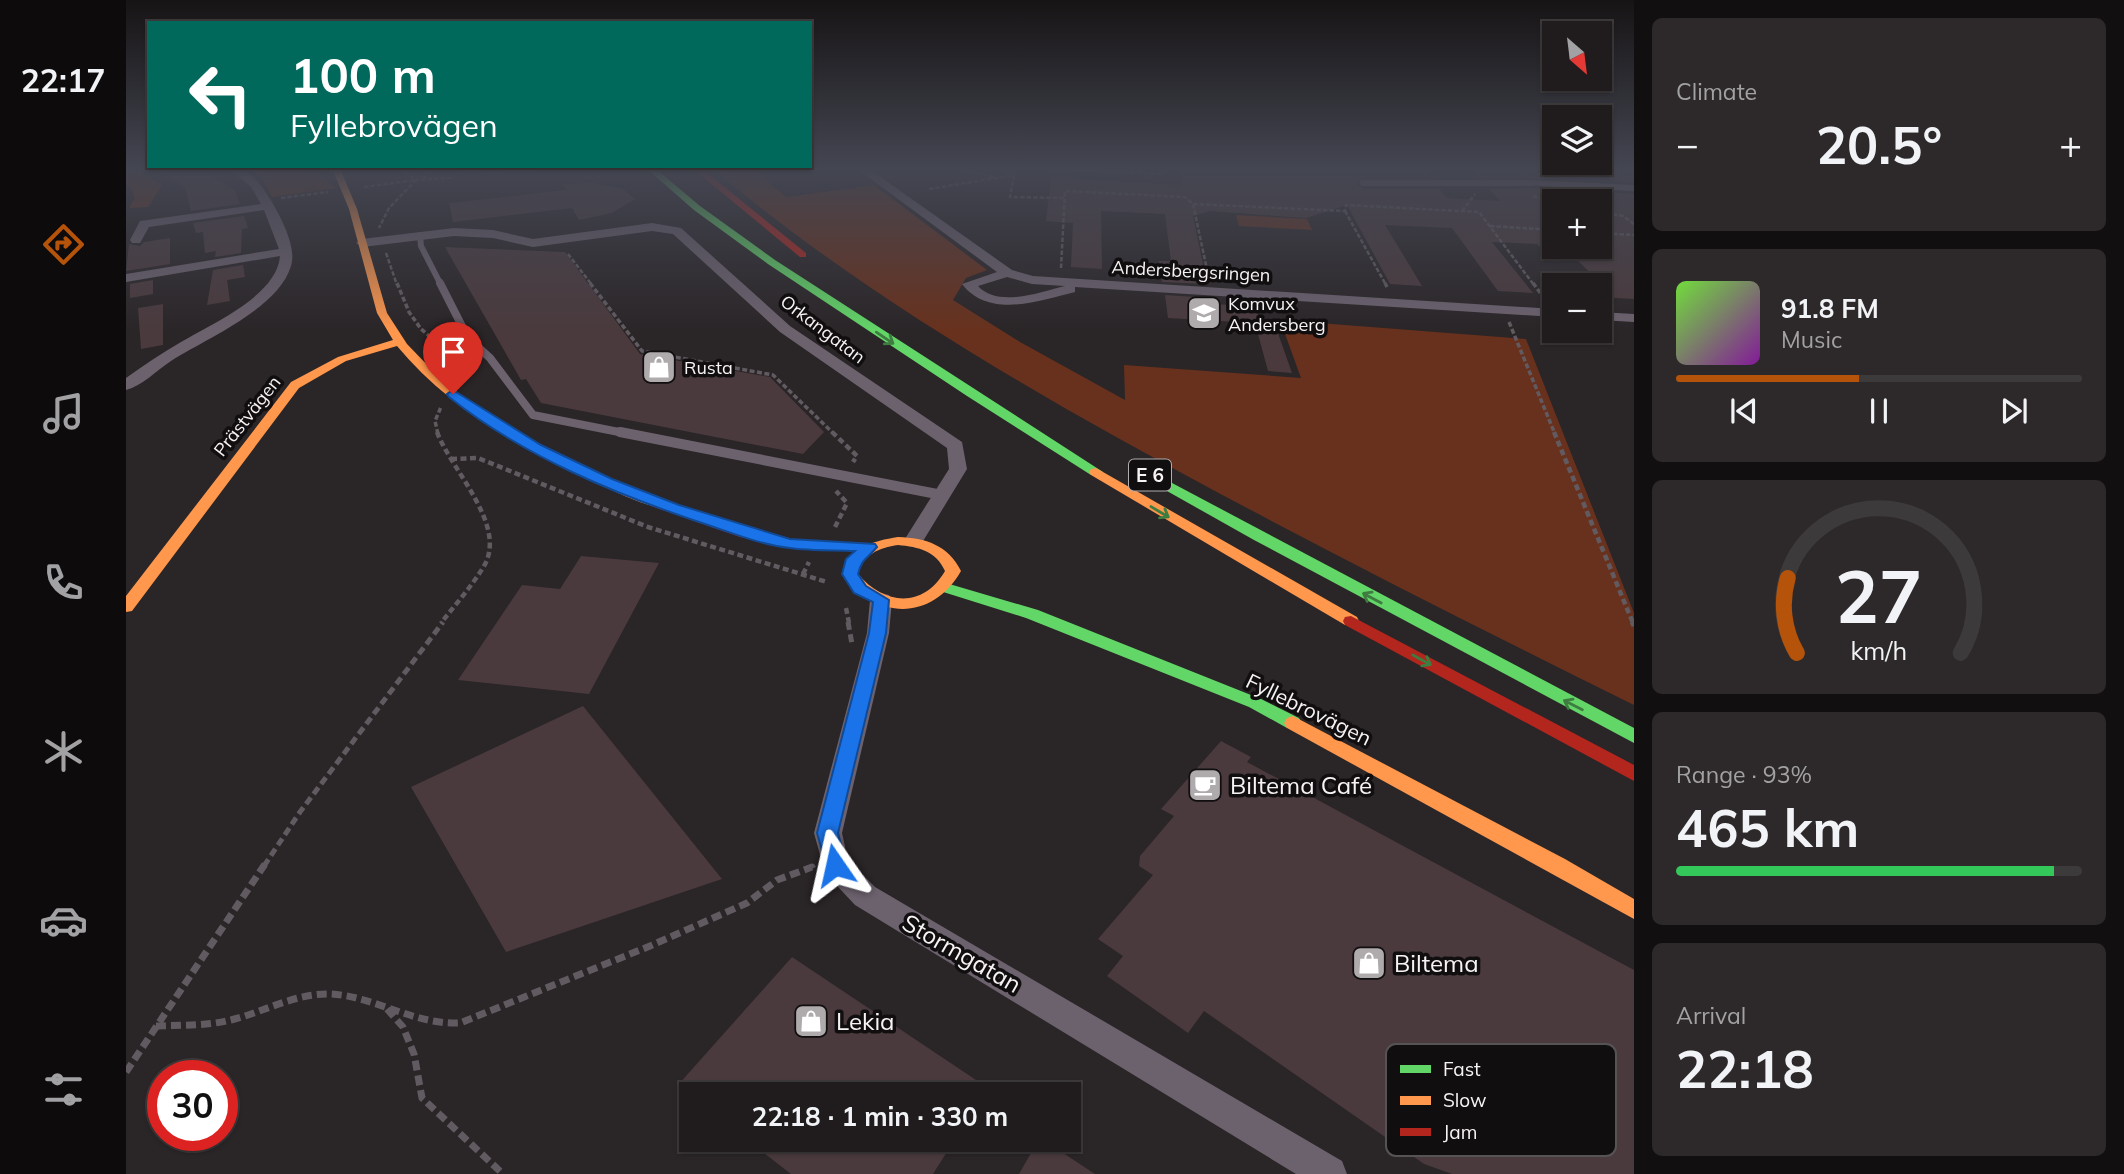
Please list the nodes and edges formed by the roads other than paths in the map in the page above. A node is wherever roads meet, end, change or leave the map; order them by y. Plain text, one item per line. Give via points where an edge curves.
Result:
1 (151, 223) edge
2 (275, 223) edge
3 (357, 223) edge
4 (715, 223) edge
5 (733, 223) edge
6 (762, 223) edge
7 (937, 223) edge
8 (136, 240) dead end
9 (420, 241) junction
10 (362, 243) junction
11 (287, 251) junction
12 (816, 264) dead end
13 (1007, 273) junction
14 (126, 278) edge
15 (1088, 284) junction
16 (829, 299) junction
17 (1542, 308) edge
18 (1612, 317) edge
19 (1634, 318) edge
20 (399, 342) junction
21 (126, 385) edge
22 (1131, 464) dead end
23 (942, 495) junction
24 (913, 542) junction
25 (869, 547) junction
26 (823, 557) junction
27 (850, 574) junction
28 (946, 588) junction
29 (881, 600) junction
30 (126, 607) edge
31 (1634, 736) edge
32 (1634, 774) edge
33 (1634, 909) edge
34 (1329, 1174) edge

1 - 8 street via 144,224
2 - 11 street
3 - 10 main road
4 - 16 main road
5 - 16 main road, E 6
6 - 12 main road
7 - 13 street, Andersbergsringen
9 - 10 street, Orkangatan
9 - 23 lane via 468,338 490,358 533,415
9 - 23 street, Orkangatan via 454,232 533,243 652,226 677,231 785,329 956,446 958,469
10 - 20 main road via 389,328
11 - 14 street
11 - 21 street via 279,280 266,292
13 - 15 street, Andersbergsringen via 1032,280
13 - 15 street via 969,284 986,299 1013,300
15 - 17 street, Andersbergsringen
16 -> 32 main road, E 6 via 1080,464 1217,546
18 - 19 street
20 - 26 main road via 431,377 475,411 536,448 674,509
20 - 30 main road, Prästvägen via 342,359 295,384
31 -> 22 main road, E 6
23 - 24 street, Orkangatan
24 - 25 main road via 890,541
24 - 28 main road via 938,550 948,560 953,577
25 - 26 main road
25 - 27 main road via 854,559
26 - 27 main road
27 - 29 main road via 860,590
28 - 29 main road via 912,602
28 - 33 main road, Fyllebrovägen via 1032,614 1255,703
29 - 34 street, Stormgatan via 878,633 828,833 835,865 865,897

